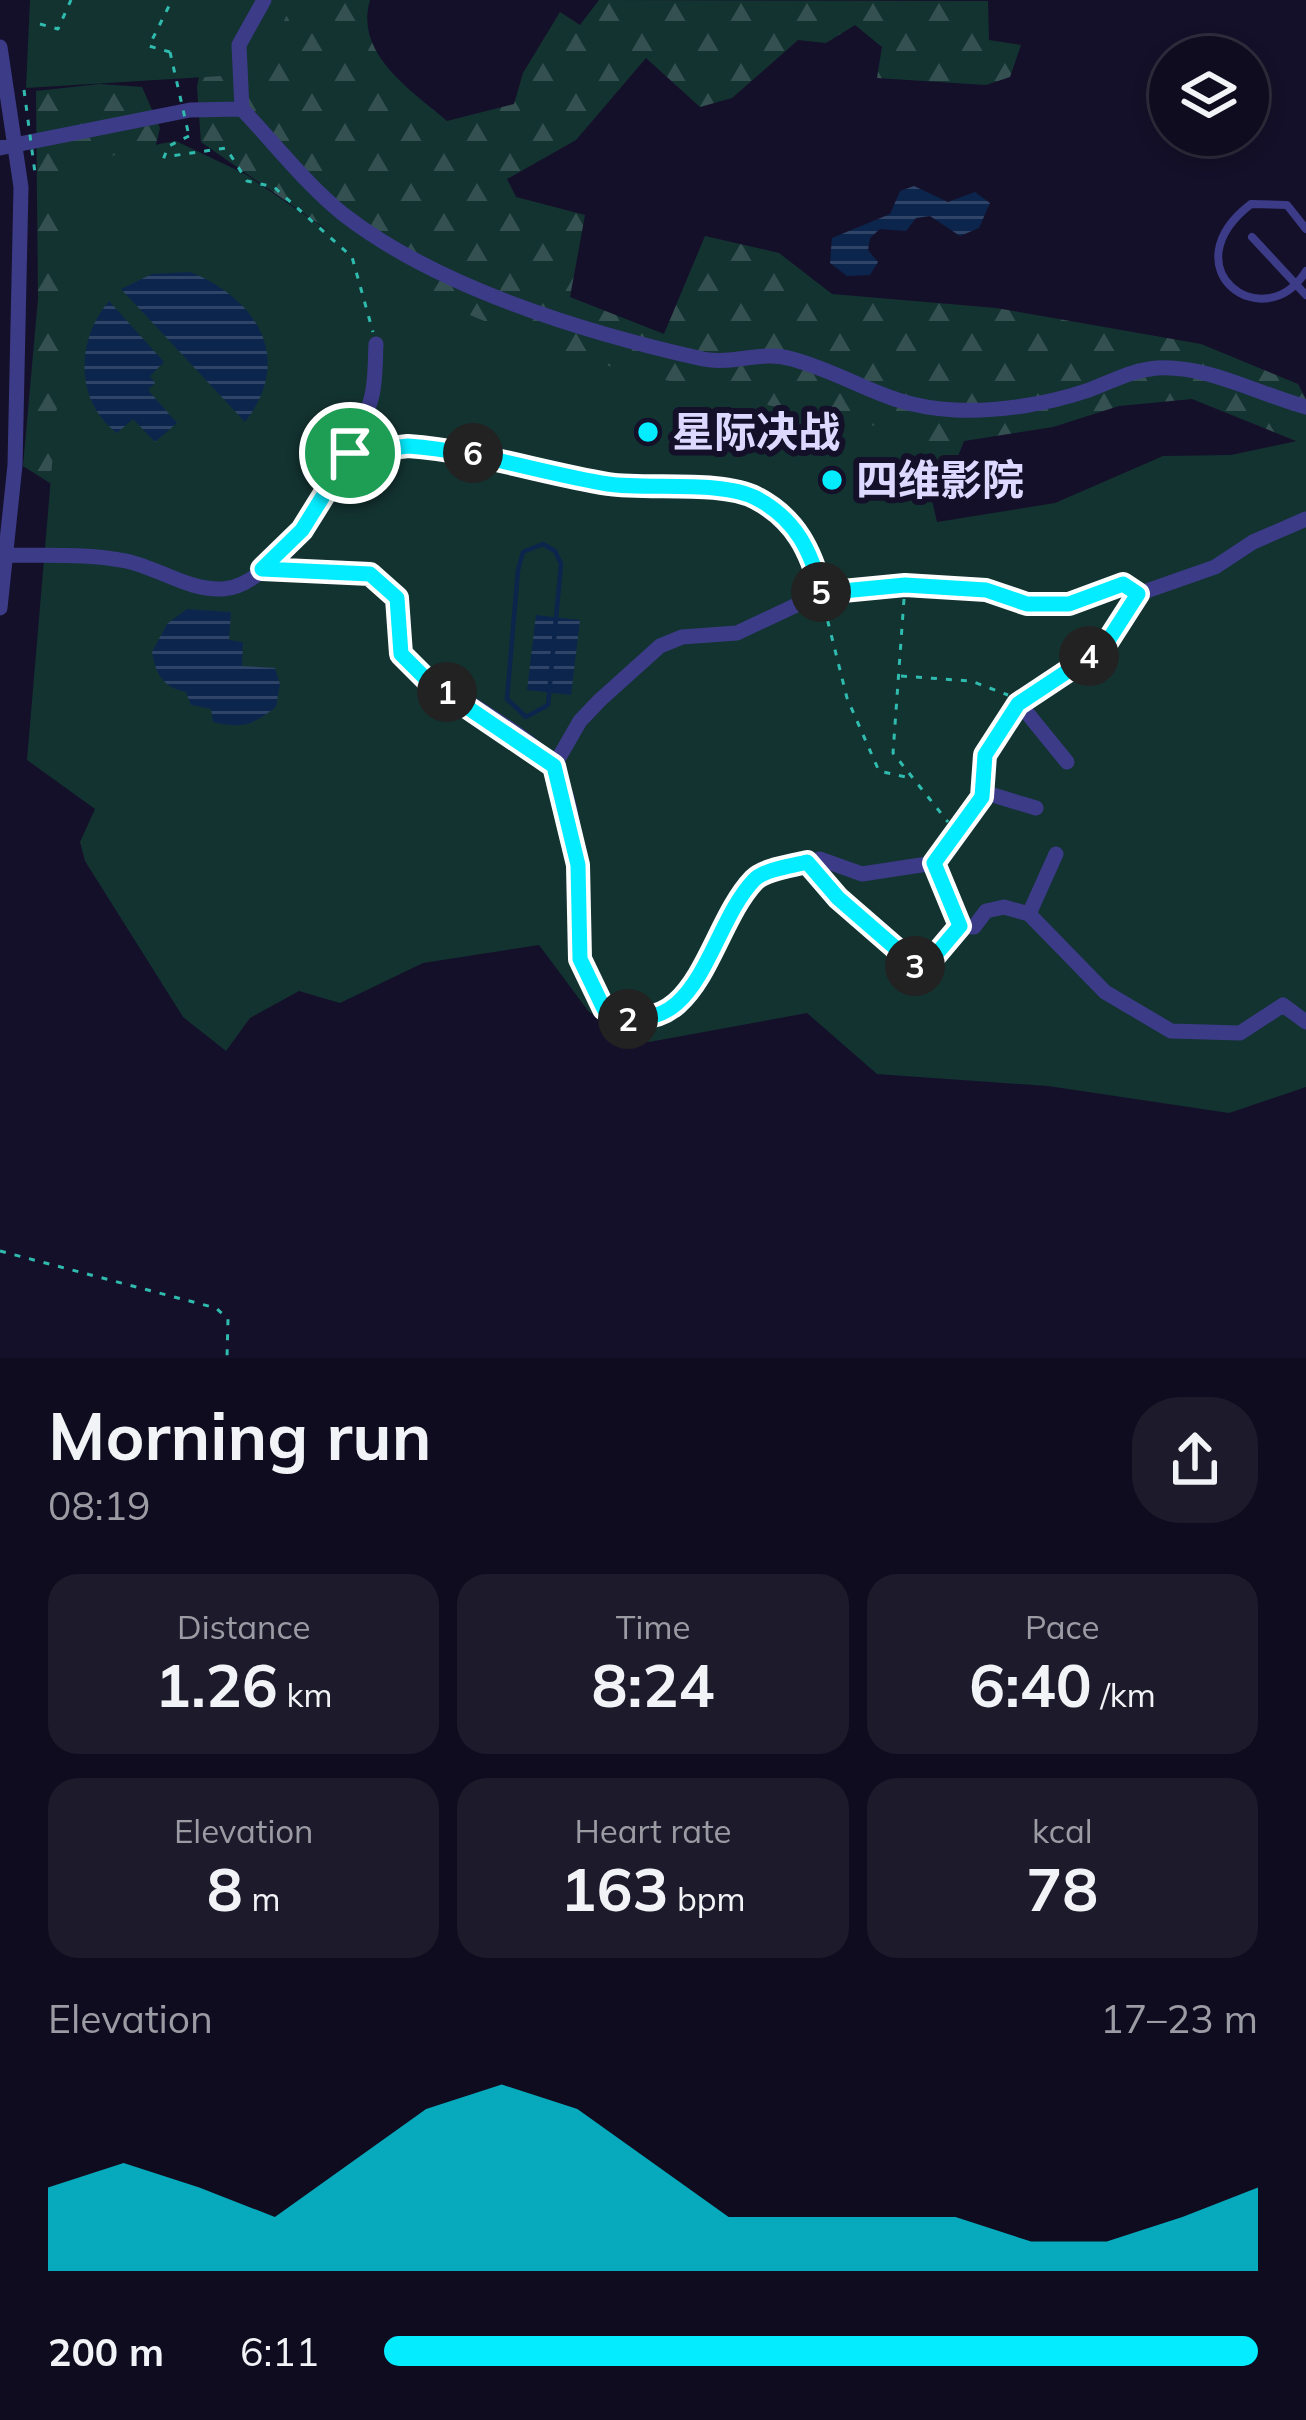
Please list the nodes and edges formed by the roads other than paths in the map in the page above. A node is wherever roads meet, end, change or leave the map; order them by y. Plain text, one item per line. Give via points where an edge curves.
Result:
1 (264, 0) edge
2 (0, 47) edge
3 (242, 109) junction
4 (7, 147) edge
5 (1306, 229) edge
6 (1252, 237) dead end
7 (1306, 271) edge
8 (1297, 286) junction
9 (1306, 295) edge
10 (376, 344) road end
11 (1306, 407) edge
12 (350, 453) junction
13 (1306, 519) edge
14 (7, 555) junction
15 (262, 569) junction
16 (822, 593) junction
17 (1138, 594) junction
18 (0, 608) edge
19 (1018, 704) junction
20 (1067, 762) dead end
21 (554, 766) junction
22 (983, 792) junction
23 (1036, 808) dead end
24 (1056, 854) dead end
25 (807, 862) junction
26 (934, 863) junction
27 (1029, 914) junction
28 (960, 926) junction
29 (1306, 1022) edge

1 - 3 street via 239,45
2 - 4 street
3 - 4 street via 190,110
3 - 11 street via 343,213 396,249 618,338 711,361 762,352 886,401 957,411 1048,402 1162,368
4 - 14 street via 21,187 21,324
5 - 8 lane via 1287,206 1251,204 1222,231 1216,249 1227,284 1242,296 1274,298
6 - 8 lane
7 - 8 lane
8 - 9 lane
10 - 12 street via 372,397
12 - 15 street via 302,530
12 - 16 street via 449,449 608,484 752,495 811,550
13 - 17 street via 1215,567
14 - 15 street via 119,559 227,589
14 - 18 street
15 - 21 street via 370,574 397,598 401,654
16 - 17 street via 905,585 986,590 1027,604 1069,604 1123,584
16 - 21 street via 737,633 660,646 580,721
17 - 19 street via 1104,647
19 - 20 street
19 - 22 street via 985,755
21 - 25 street via 578,865 580,959 604,1009 627,1018 645,1020 685,997 756,877
22 - 23 street
22 - 26 street
24 - 27 street
25 - 26 street via 862,874
25 - 28 street via 922,971
26 - 28 street
27 - 28 street via 986,910 974,927
27 - 29 street via 1105,992 1172,1031 1240,1033 1283,1005

